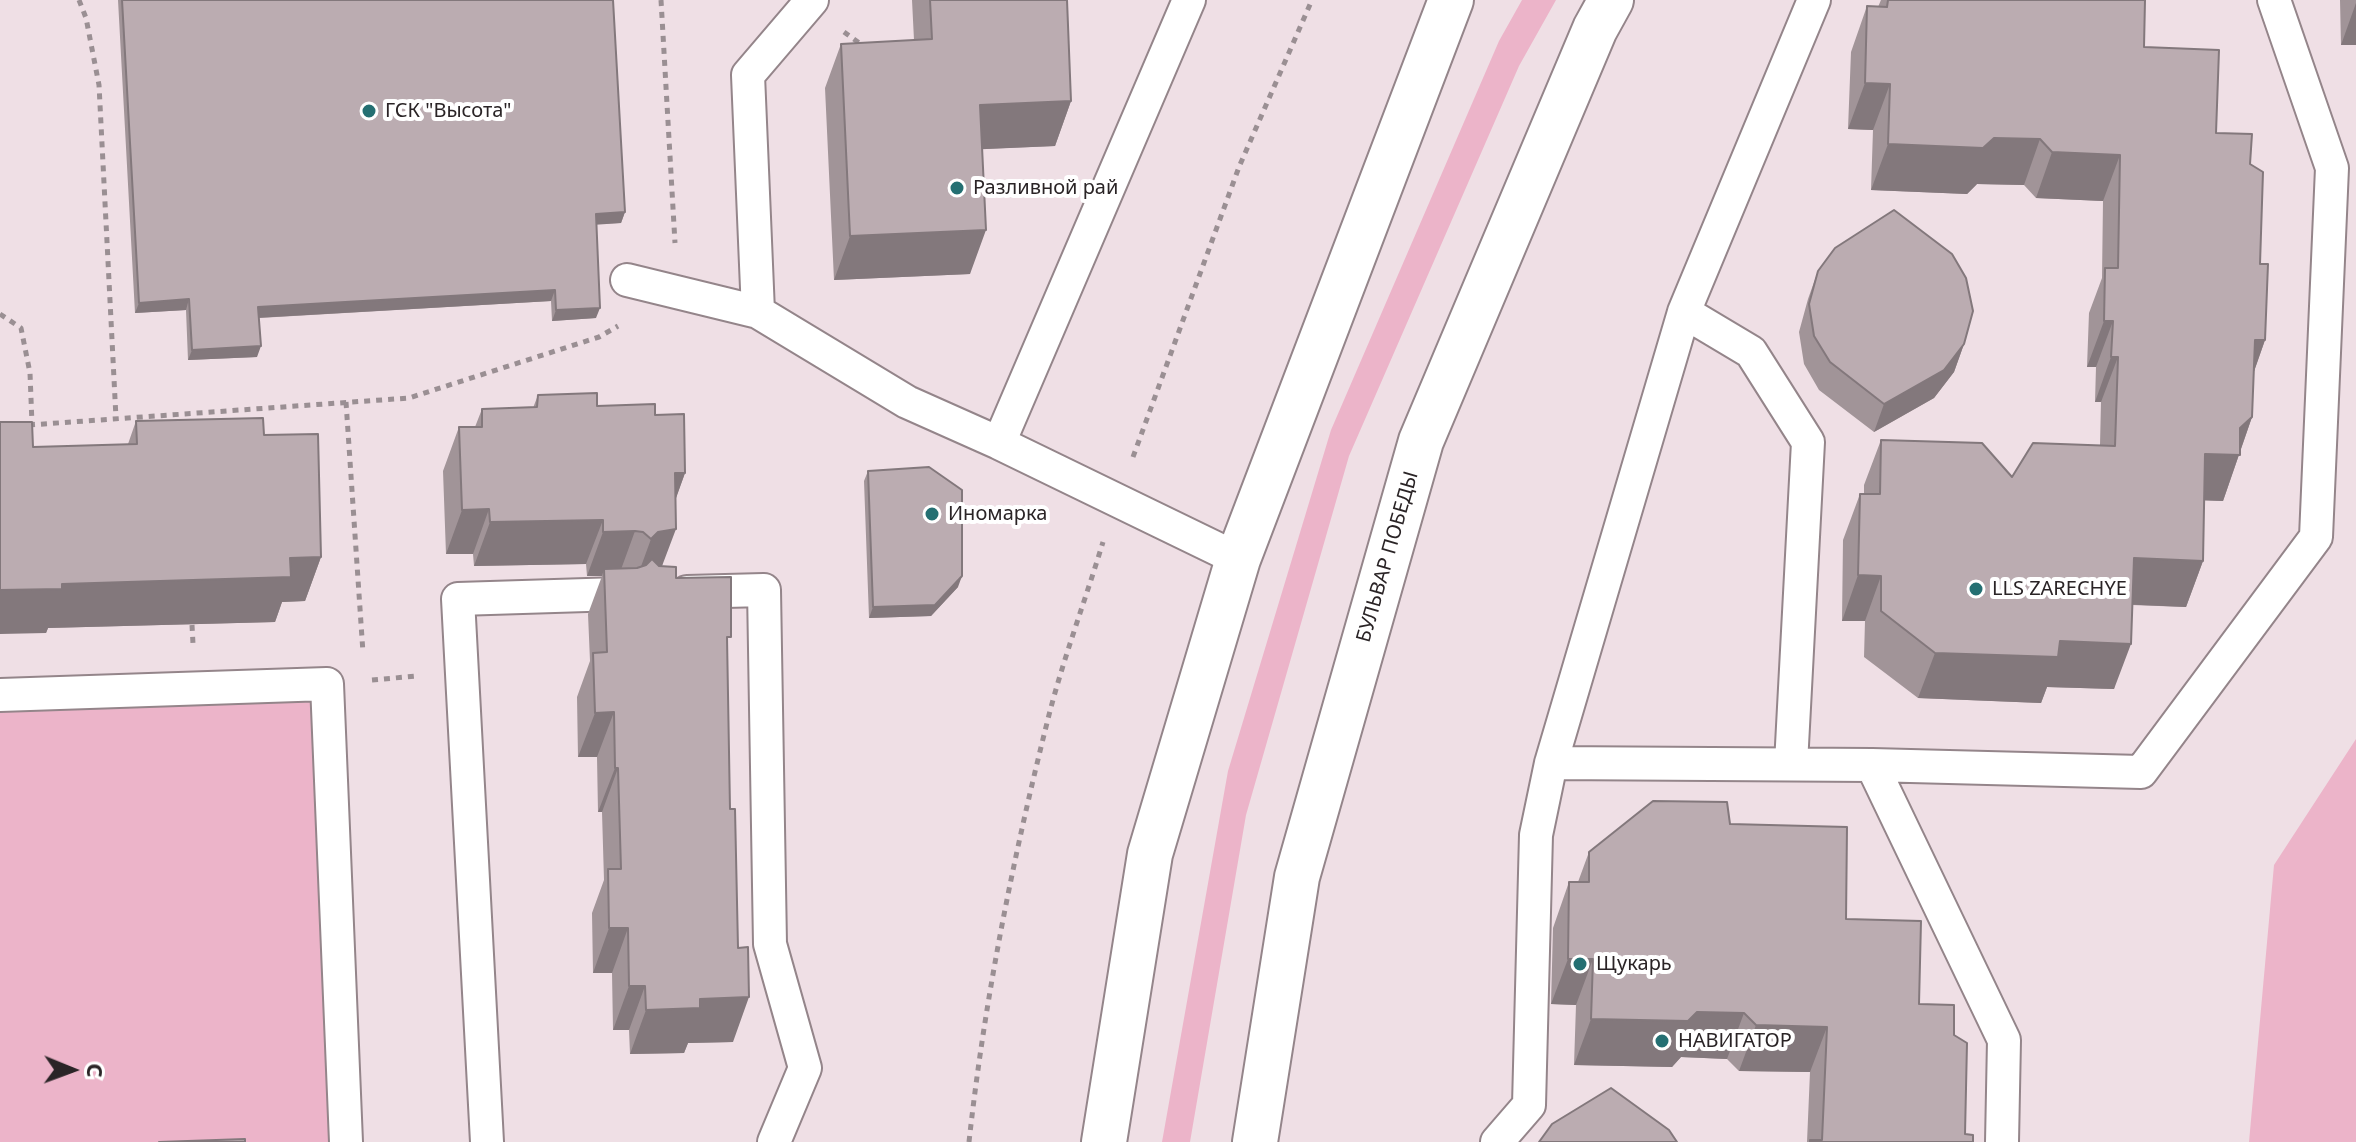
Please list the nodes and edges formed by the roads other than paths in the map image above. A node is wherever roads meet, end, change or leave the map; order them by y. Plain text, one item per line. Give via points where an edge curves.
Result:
1 (1189, 0) edge
2 (1451, 0) edge
3 (1611, 0) edge
4 (1814, 0) edge
5 (2274, 0) edge
6 (810, 3) edge
7 (2344, 168) edge
8 (627, 280) dead end
9 (758, 312) junction
10 (1684, 312) junction
11 (999, 443) junction
12 (1238, 559) junction
13 (651, 593) edge
14 (619, 594) edge
15 (0, 695) edge
16 (1551, 763) junction
17 (1791, 764) junction
18 (1872, 765) junction
19 (340, 1142) edge
20 (347, 1142) edge
21 (487, 1142) edge
22 (774, 1142) edge
23 (1104, 1142) edge
24 (1255, 1142) edge
25 (1497, 1142) edge
26 (2002, 1142) edge

1 - 11 lane
2 - 12 main road
3 - 24 main road, БУЛЬВАР ПОБЕДЫ via 1421,441 1297,877
4 - 10 lane
5 - 7 lane
6 - 9 lane via 748,75
7 - 18 lane via 2316,537 2141,772
8 - 9 lane
9 - 11 lane via 907,402
10 - 16 lane
10 - 17 lane via 1751,352 1808,442
11 - 12 lane
12 - 23 main road via 1150,854
13 - 22 lane via 764,590 770,944 805,1068
14 - 21 lane via 458,599
15 - 20 lane via 327,684
16 - 17 lane
16 - 25 lane via 1536,835 1529,1105
17 - 18 lane
18 - 26 lane via 2004,1040
19 - 20 lane

